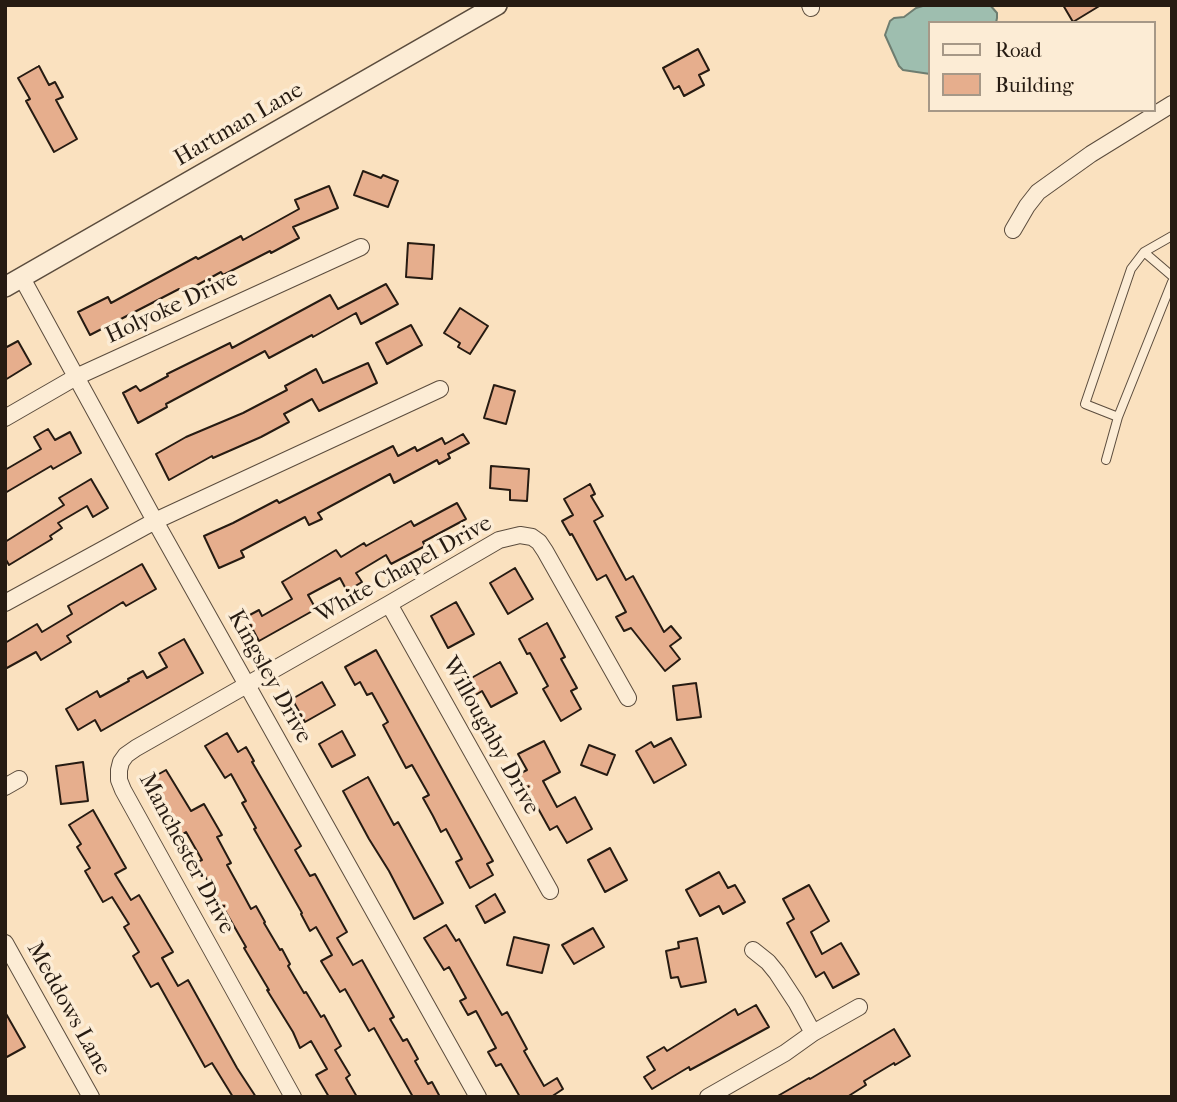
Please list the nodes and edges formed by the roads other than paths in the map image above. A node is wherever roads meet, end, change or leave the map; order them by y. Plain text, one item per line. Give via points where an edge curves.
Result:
1 (497, 5) edge
2 (1172, 104) edge
3 (1013, 230) dead end
4 (1172, 236) edge
5 (361, 247) dead end
6 (1144, 252) junction
7 (1172, 276) edge
8 (13, 282) edge
9 (1172, 282) edge
10 (76, 377) junction
11 (440, 389) dead end
12 (1118, 417) junction
13 (5, 418) edge
14 (1106, 460) dead end
15 (155, 521) junction
16 (5, 604) edge
17 (389, 604) junction
18 (247, 685) junction
19 (628, 698) dead end
20 (550, 891) dead end
21 (5, 943) edge
22 (753, 950) dead end
23 (859, 1007) dead end
24 (813, 1032) junction
25 (91, 1097) edge
26 (293, 1097) edge
27 (478, 1097) edge
28 (708, 1097) edge

1 - 8 street, Hartman Lane
2 - 3 street via 1091,153 1038,192
4 - 6 lane
5 - 10 street, Holyoke Drive
6 - 7 lane
6 - 12 lane via 1131,269 1085,404
8 - 10 street, Kingsley Drive
9 - 12 lane
10 - 13 street, Holyoke Drive
10 - 15 street, Kingsley Drive
11 - 15 street
12 - 14 lane
15 - 16 street
15 - 18 street, Kingsley Drive
17 - 18 street, White Chapel Drive
17 - 19 street, White Chapel Drive via 499,540 532,537 545,551
17 - 20 street, Willoughby Drive
18 - 26 street, Manchester Drive via 135,748 121,762 119,780
18 - 27 street, Kingsley Drive
21 - 25 street, Meddows Lane
22 - 24 street via 777,973
23 - 24 street
24 - 28 street

